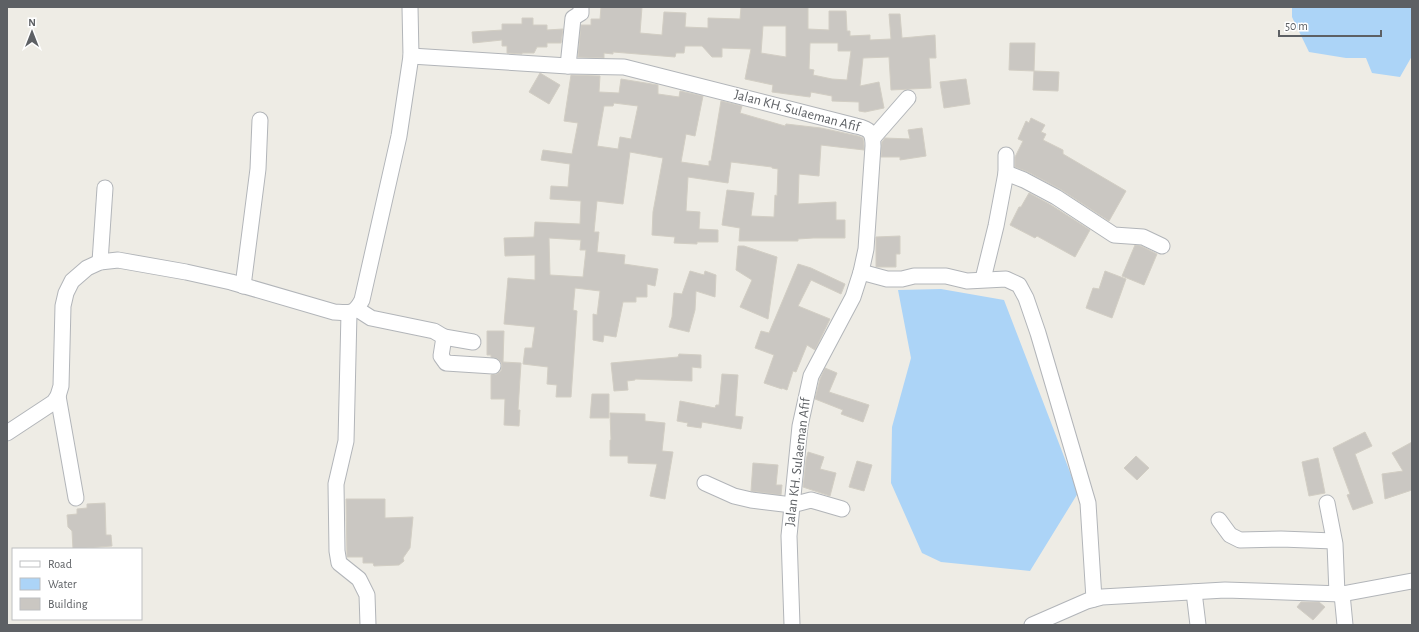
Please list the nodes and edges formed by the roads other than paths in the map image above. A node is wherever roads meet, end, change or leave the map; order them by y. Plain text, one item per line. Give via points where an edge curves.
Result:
1 (410, 7) edge
2 (581, 7) edge
3 (411, 56) junction
4 (568, 66) junction
5 (908, 98) dead end
6 (260, 120) dead end
7 (873, 138) junction
8 (1006, 155) dead end
9 (1006, 173) junction
10 (106, 188) dead end
11 (1162, 246) dead end
12 (100, 262) junction
13 (861, 272) junction
14 (983, 279) junction
15 (243, 286) junction
16 (353, 311) junction
17 (444, 337) junction
18 (473, 342) dead end
19 (493, 366) dead end
20 (58, 396) junction
21 (7, 432) edge
22 (705, 483) dead end
23 (76, 498) dead end
24 (1326, 503) dead end
25 (792, 505) junction
26 (842, 508) dead end
27 (1219, 520) dead end
28 (1334, 541) junction
29 (1412, 581) edge
30 (1194, 592) junction
31 (1340, 594) junction
32 (1094, 599) junction
33 (368, 625) edge
34 (792, 625) edge
35 (1032, 625) edge
36 (1198, 625) edge
37 (1345, 625) edge

1 - 3 street
2 - 4 street via 581,13 573,18
3 - 4 street, Jalan KH. Sulaeman Afif
3 - 16 street via 399,136 362,300
4 - 7 street, Jalan KH. Sulaeman Afif via 624,67 865,128
5 - 7 street
6 - 15 street via 258,168
7 - 13 street, Jalan KH. Sulaeman Afif via 866,249
8 - 9 street
9 - 11 street via 1056,197 1114,235 1143,236
9 - 14 street
10 - 12 street
12 - 15 street via 118,260 186,272
12 - 20 street via 87,268 72,281 66,293 63,306 61,386
13 - 14 street via 887,279 914,276 946,276 967,281
13 - 25 street, Jalan KH. Sulaeman Afif via 853,297 811,376 800,426
14 - 32 street via 1006,279 1018,286 1026,298 1088,503
15 - 16 street via 334,312
16 - 17 street via 371,318 434,331
16 - 33 street via 346,441 336,484 336,551 340,563 359,579 366,595
17 - 18 street
17 - 19 street via 441,356 446,363
20 - 21 street via 54,402
20 - 23 street
22 - 25 street via 734,496
24 - 28 street
25 - 26 street via 811,500
25 - 34 street, Jalan KH. Sulaeman Afif via 789,536
27 - 28 street via 1230,535 1240,540
28 - 31 street
29 - 31 street
30 - 31 street via 1225,590
30 - 32 street
30 - 36 street
31 - 37 street
32 - 35 street

